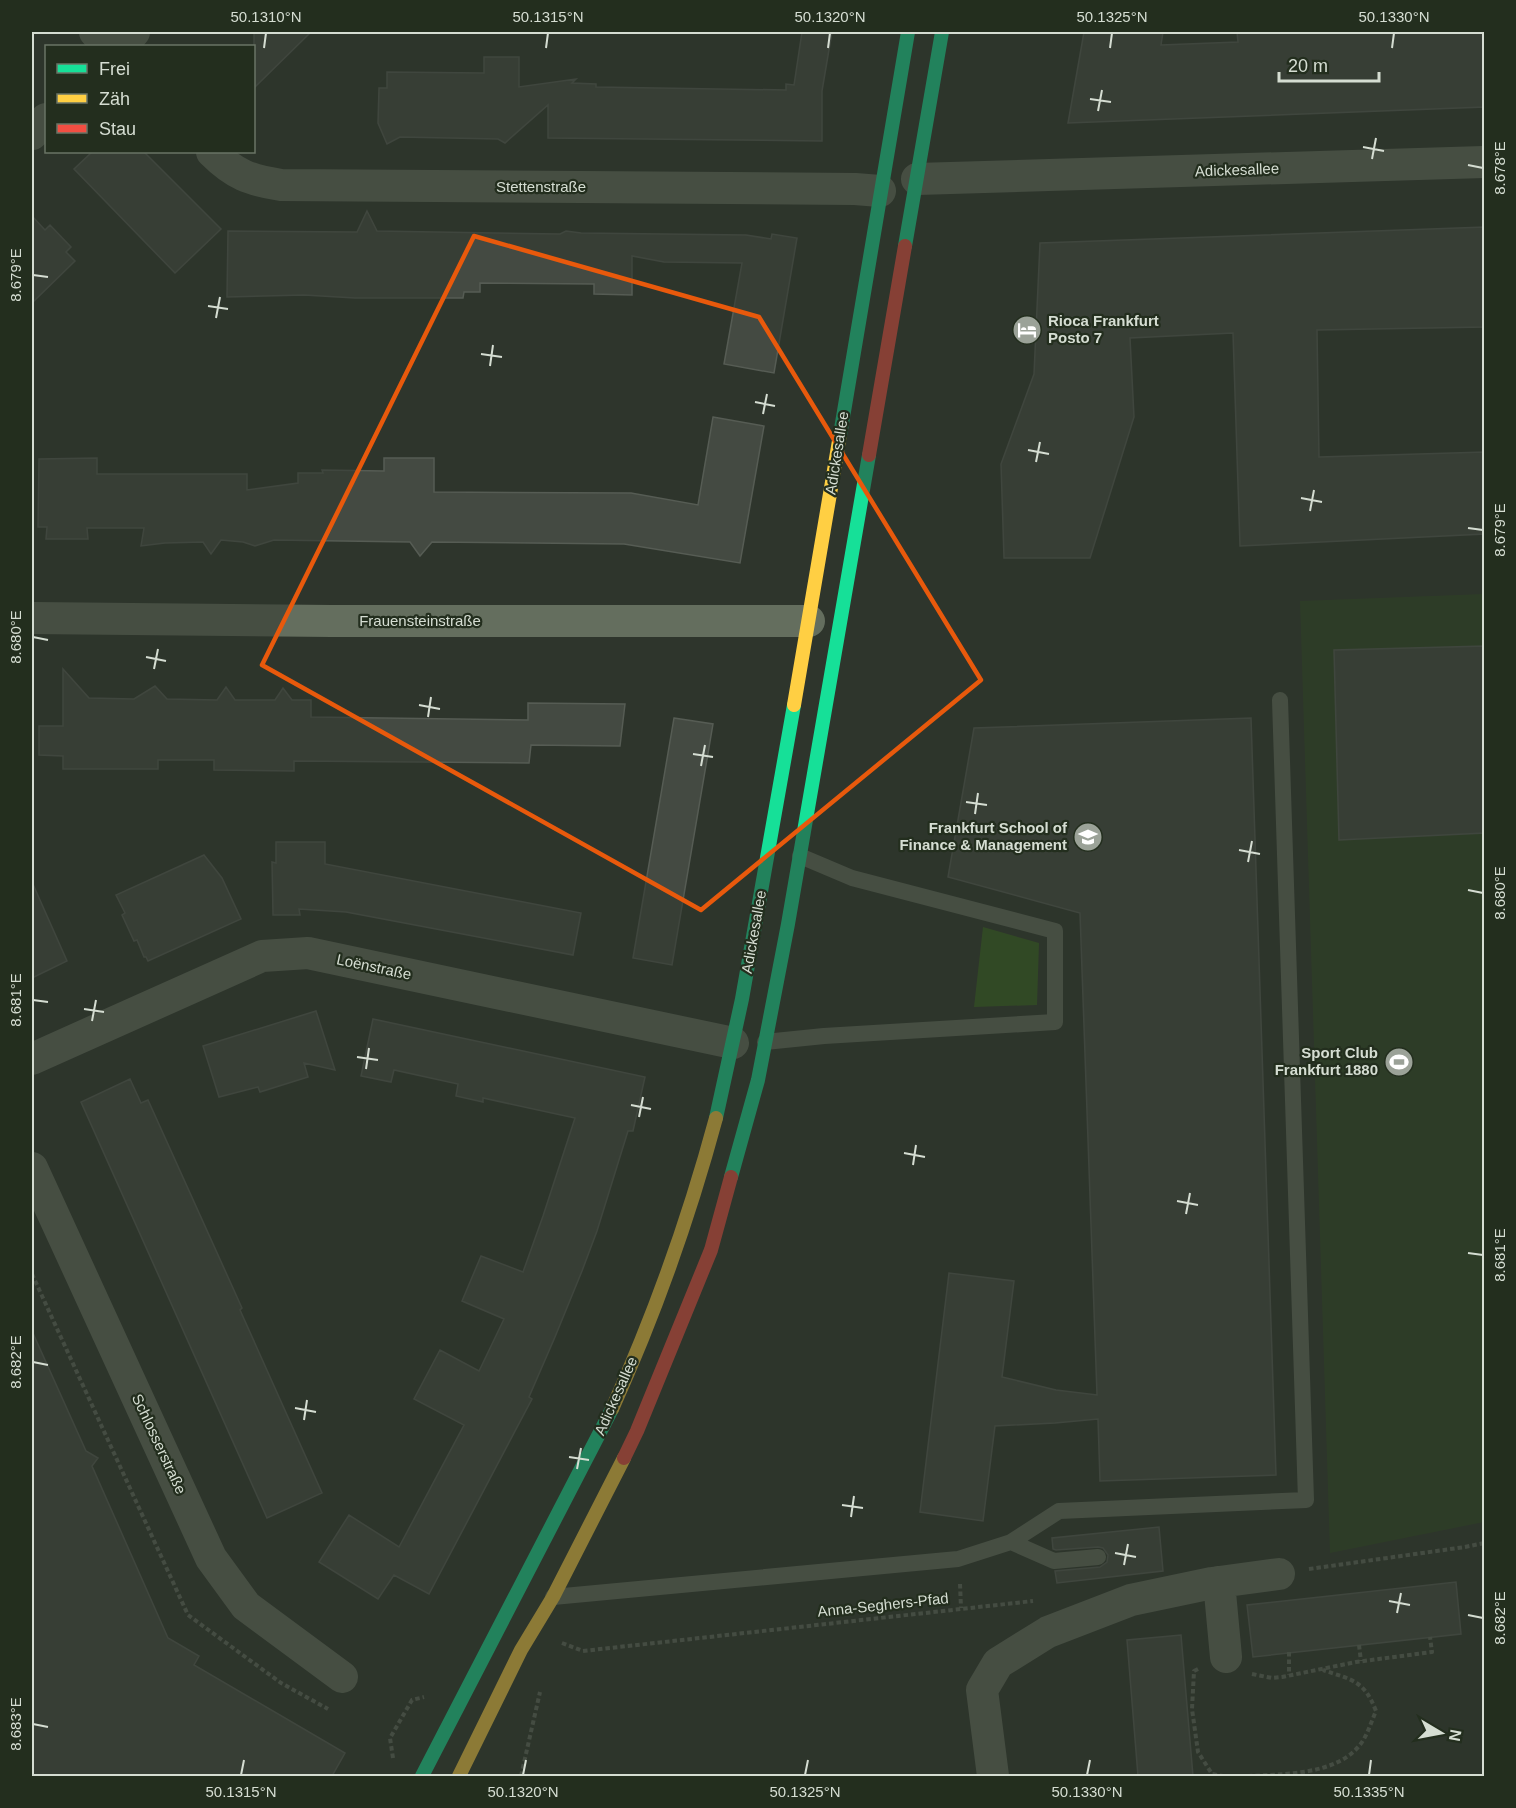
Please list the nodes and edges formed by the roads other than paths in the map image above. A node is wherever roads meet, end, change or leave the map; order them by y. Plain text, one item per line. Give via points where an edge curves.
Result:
1 (95, 32) edge
2 (134, 32) edge
3 (908, 32) edge
4 (942, 32) edge
5 (109, 45) edge
6 (120, 45) edge
7 (45, 120) edge
8 (32, 134) edge
9 (213, 153) edge
10 (1485, 162) edge
11 (917, 179) junction
12 (880, 191) junction
13 (32, 618) edge
14 (809, 621) junction
15 (1280, 700) dead end
16 (800, 856) junction
17 (765, 1042) junction
18 (733, 1043) junction
19 (32, 1059) edge
20 (32, 1168) edge
21 (1011, 1542) junction
22 (1098, 1557) dead end
23 (1279, 1574) road end
24 (1219, 1582) junction
25 (553, 1597) junction
26 (1226, 1657) road end
27 (342, 1677) dead end
28 (422, 1776) edge
29 (459, 1776) edge
30 (993, 1776) edge

1 - 5 street
2 - 6 street
3 - 12 main road, Adickesallee
4 - 11 main road, Adickesallee
7 - 8 street
9 - 12 street, Stettenstraße via 228,168 257,181 281,185
10 - 11 street, Adickesallee
11 - 16 main road, Adickesallee
12 - 14 main road, Adickesallee
13 - 14 street, Frauensteinstraße
14 - 18 main road, Adickesallee
15 - 21 lane via 1306,1500 1059,1511
16 - 17 main road, Adickesallee
16 - 17 lane via 852,878 1055,931 1055,1022
17 - 25 main road, Adickesallee via 711,1250 638,1431
18 - 19 street, Loënstraße via 308,952 262,956
18 - 28 main road, Adickesallee via 695,1191 619,1393
20 - 27 street, Schlosserstraße via 211,1558 246,1606
21 - 22 lane via 1054,1561
21 - 25 lane via 958,1559
23 - 24 street
24 - 26 street
24 - 30 street via 1131,1600 1048,1632 999,1663 982,1690
25 - 29 main road, Adickesallee via 521,1650

